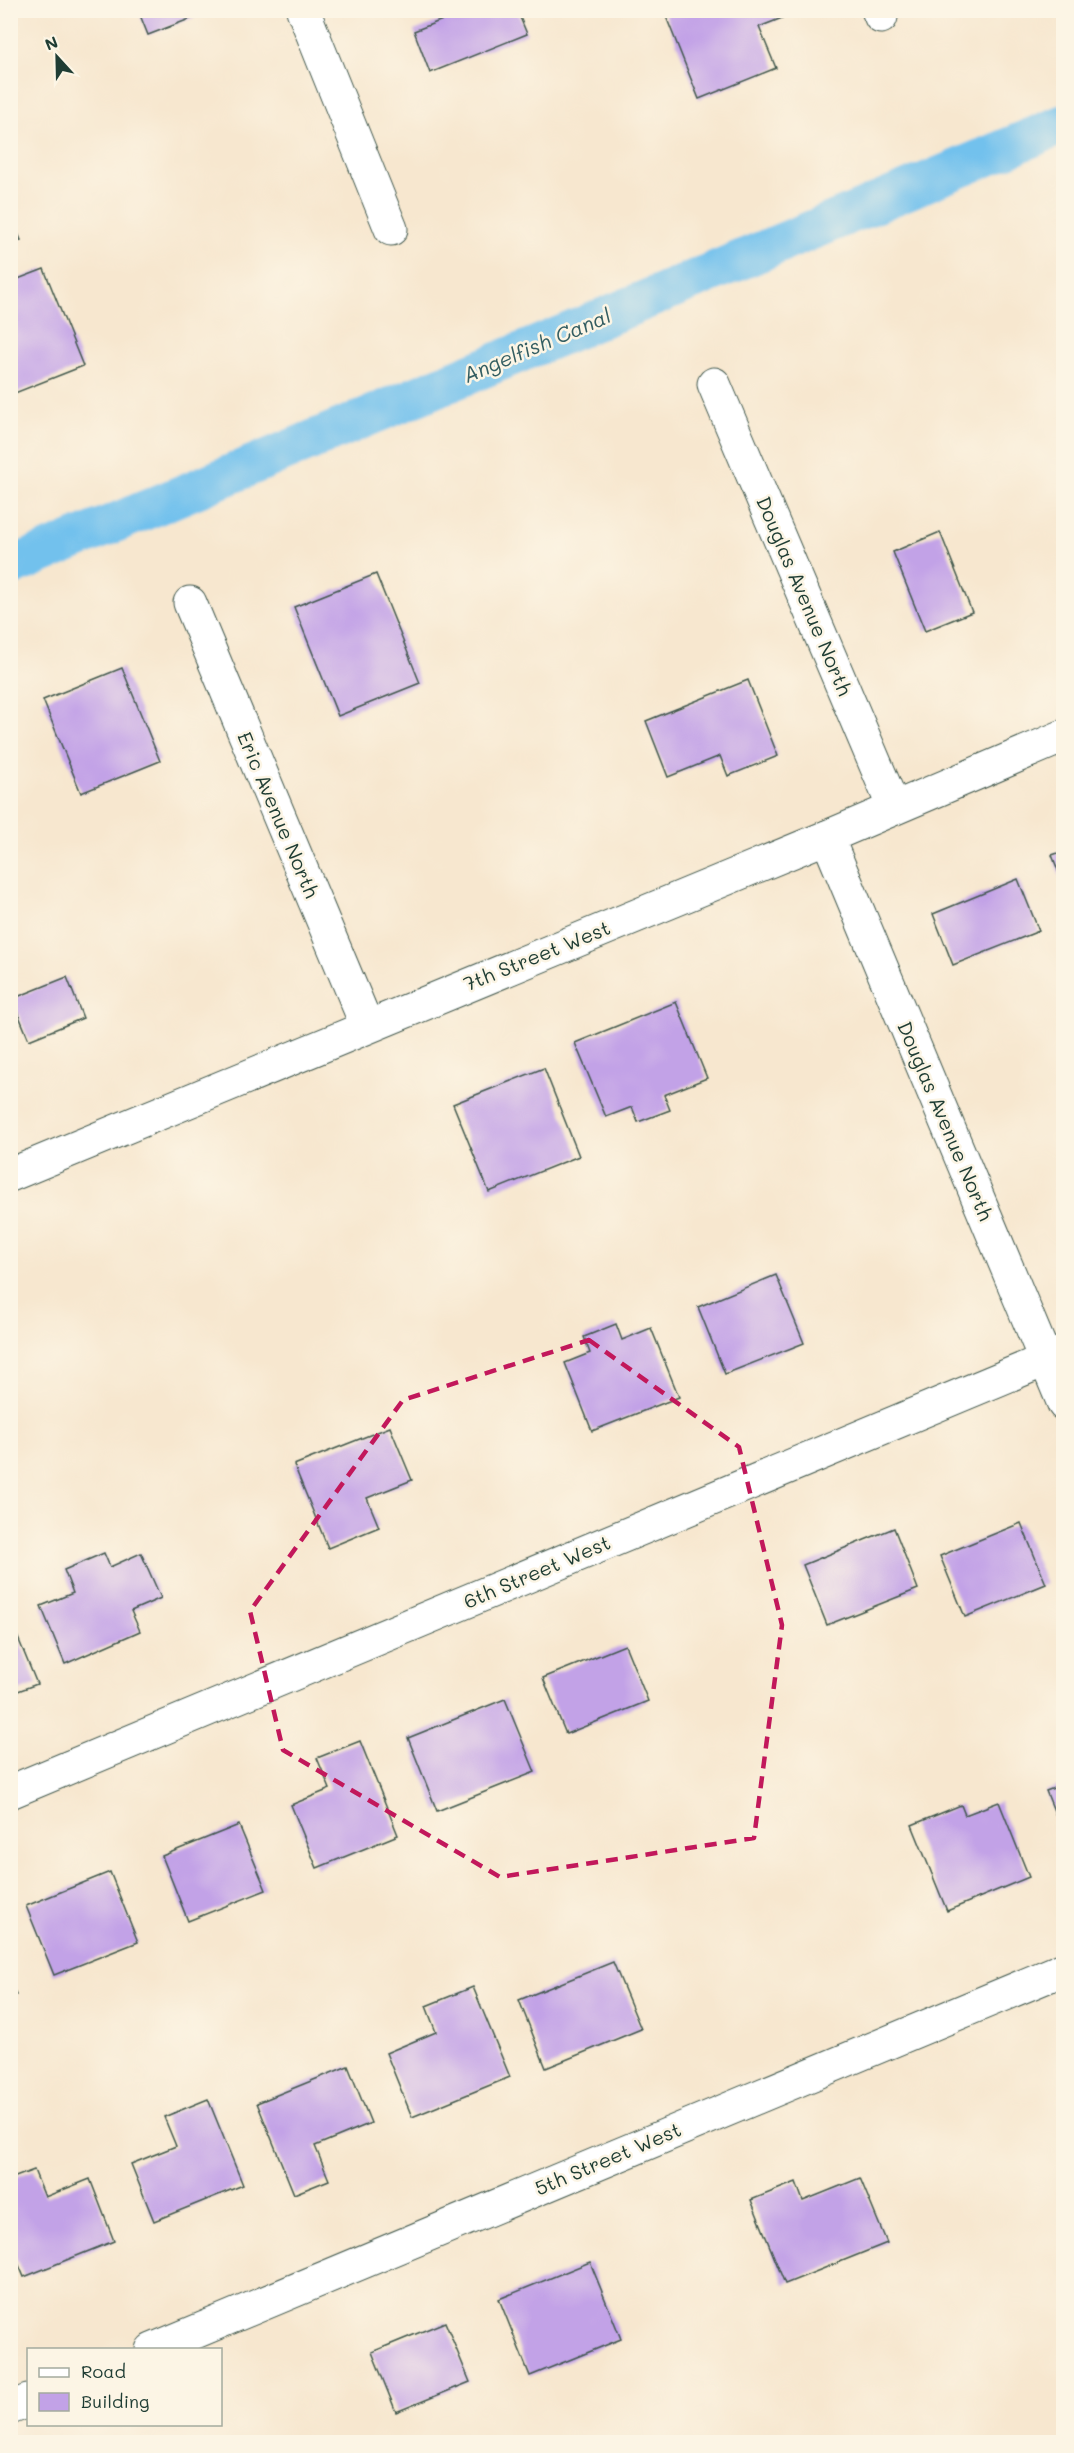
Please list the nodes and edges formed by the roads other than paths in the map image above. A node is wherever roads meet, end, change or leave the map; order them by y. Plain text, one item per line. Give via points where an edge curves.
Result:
1 (303, 10) edge
2 (391, 229) dead end
3 (714, 384) dead end
4 (190, 603) dead end
5 (1064, 736) edge
6 (894, 808) junction
7 (827, 837) junction
8 (367, 1026) junction
9 (10, 1175) edge
10 (1054, 1356) edge
11 (1064, 1404) edge
12 (10, 1792) edge
13 (1064, 1969) edge
14 (154, 2348) edge
15 (27, 2401) edge
16 (10, 2409) edge

1 - 2 street
3 - 6 street, Douglas Avenue North
4 - 8 street, Eric Avenue North
5 - 6 street, 7th Street West
6 - 7 street, 7th Street West
7 - 8 street, 7th Street West
7 - 10 street, Douglas Avenue North
8 - 9 street, 7th Street West
10 - 11 street, Douglas Avenue North
10 - 12 street, 6th Street West
13 - 14 street, 5th Street West
15 - 16 street

